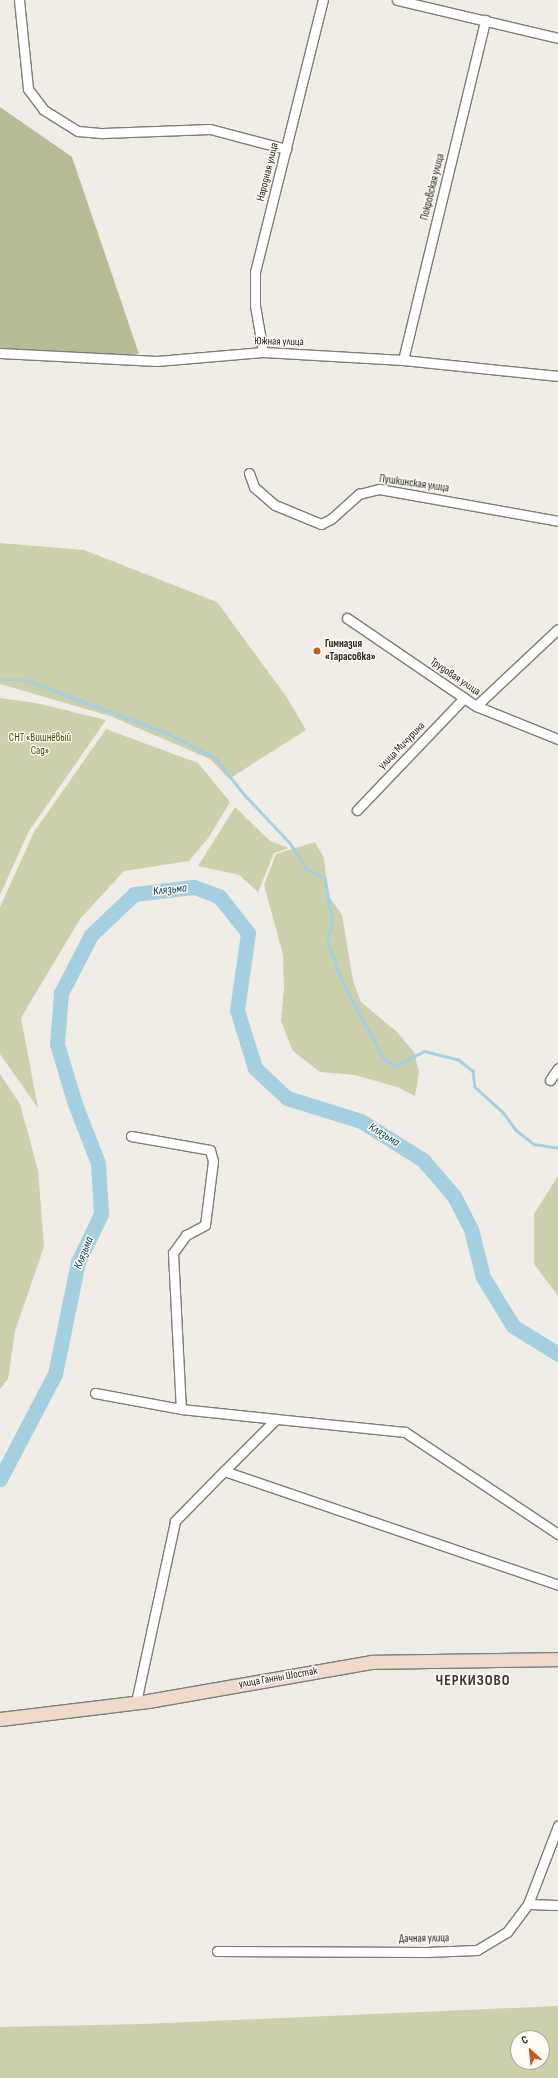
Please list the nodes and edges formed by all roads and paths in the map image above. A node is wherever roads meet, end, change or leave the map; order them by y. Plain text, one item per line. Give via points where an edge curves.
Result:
1 (19, 0) edge
2 (322, 0) edge
3 (397, 0) edge
4 (485, 20) junction
5 (558, 38) edge
6 (286, 149) junction
7 (263, 352) junction
8 (0, 353) edge
9 (403, 360) junction
10 (558, 376) edge
11 (249, 473) dead end
12 (558, 521) edge
13 (347, 618) dead end
14 (558, 629) edge
15 (464, 698) junction
16 (476, 706) junction
17 (558, 739) edge
18 (357, 810) dead end
19 (558, 1068) edge
20 (550, 1080) dead end
21 (131, 1136) dead end
22 (95, 1393) dead end
23 (181, 1409) junction
24 (276, 1419) junction
25 (224, 1471) junction
26 (558, 1534) edge
27 (558, 1585) edge
28 (558, 1659) edge
29 (136, 1702) junction
30 (0, 1719) edge
31 (558, 1826) edge
32 (528, 1904) junction
33 (558, 1905) edge
34 (217, 1951) dead end

1 - 6 street via 28,89 44,110 78,131 103,133 210,129
2 - 6 street, Народная улица
3 - 4 street
4 - 5 street
4 - 9 street, Покровская улица
6 - 7 street, Народная улица via 255,272 256,305
7 - 8 street, Южная улица via 157,362
7 - 9 street, Южная улица
9 - 10 street, Южная улица
11 - 12 street, Пушкинская улица via 254,487 275,505 321,524 331,519 359,494 379,489
13 - 15 street, Трудовая улица
14 - 16 street
15 - 16 street, Трудовая улица
15 - 18 street, улица Мичурина
16 - 17 street, Трудовая улица
19 - 20 street
21 - 23 street via 210,1150 213,1161 204,1225 186,1235 173,1253
22 - 23 street
23 - 24 street
24 - 25 street
24 - 26 street via 405,1432
25 - 27 street
25 - 29 street via 175,1521
28 - 29 main road, улица Ганны Шостак via 371,1662
29 - 30 main road, улица Ганны Шостак
31 - 32 street, Дачная улица
32 - 33 street
32 - 34 street, Дачная улица via 508,1932 477,1950

